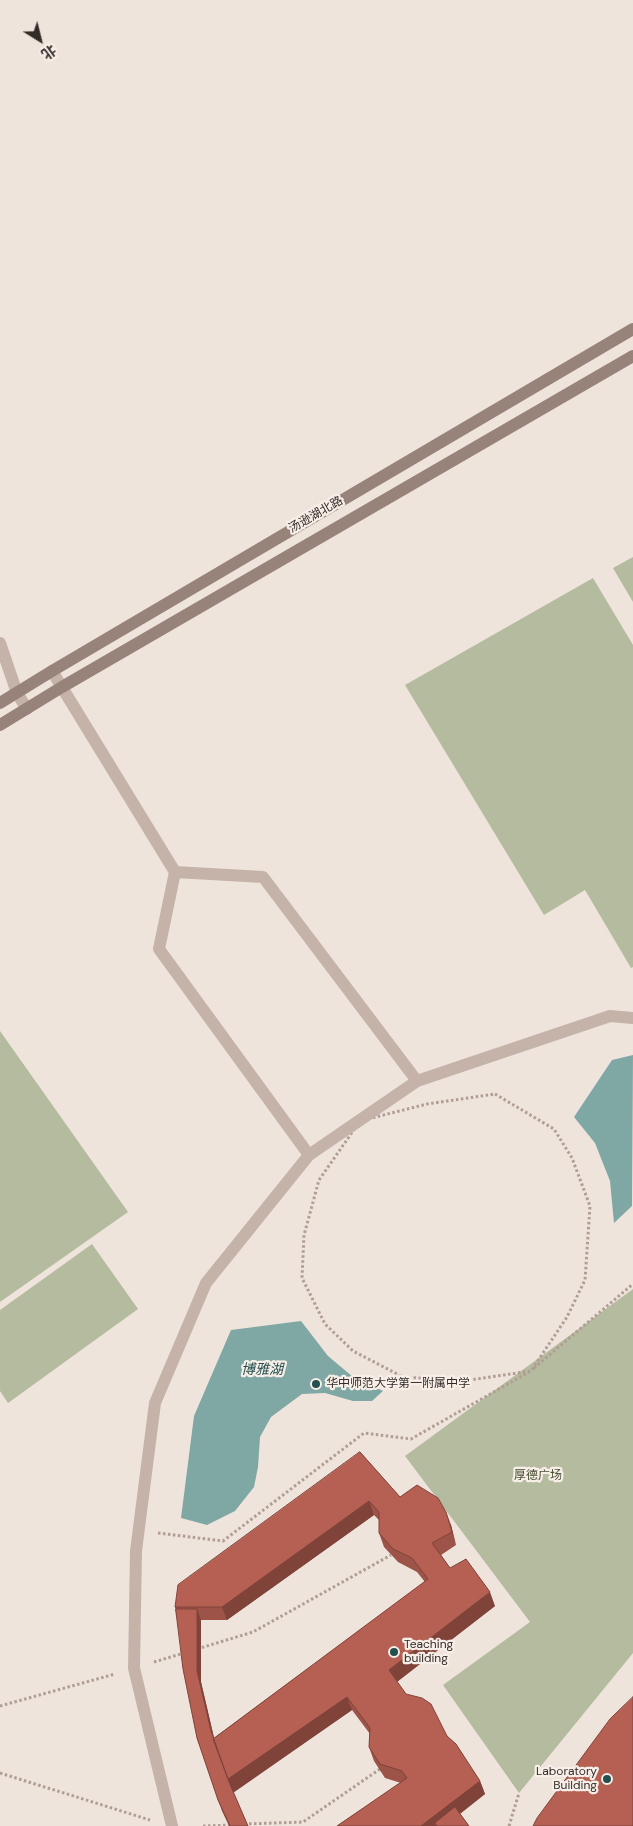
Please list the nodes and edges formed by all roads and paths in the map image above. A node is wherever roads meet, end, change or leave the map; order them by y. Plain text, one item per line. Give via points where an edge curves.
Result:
1 (633, 329) edge
2 (633, 356) edge
3 (0, 643) edge
4 (52, 671) junction
5 (62, 687) junction
6 (17, 693) junction
7 (0, 703) edge
8 (27, 709) junction
9 (0, 725) edge
10 (174, 872) junction
11 (633, 1018) edge
12 (417, 1081) junction
13 (360, 1121) junction
14 (309, 1155) junction
15 (633, 1284) edge
16 (531, 1371) junction
17 (138, 1530) junction
18 (391, 1555) edge
19 (134, 1668) junction
20 (0, 1706) edge
21 (380, 1769) edge
22 (0, 1773) edge
23 (519, 1793) dead end
24 (166, 1824) edge
25 (243, 1824) edge
26 (233, 1825) edge
27 (203, 1826) edge
28 (509, 1826) edge

1 - 4 main road, 汤逊湖北路
2 - 5 main road, 汤逊湖北路
3 - 6 street
4 - 5 street
4 - 6 main road, 汤逊湖北路
5 - 8 main road, 汤逊湖北路
5 - 10 street
6 - 7 main road, 汤逊湖北路
6 - 8 street
8 - 9 main road, 汤逊湖北路
10 - 12 street via 263,877
10 - 14 street via 158,949
11 - 12 street via 610,1016
12 - 13 street
13 - 14 street
13 - 16 path via 319,1180 304,1235 302,1278 325,1324 353,1352 404,1377 463,1381
13 - 16 path via 427,1104 495,1094 554,1129 572,1158 590,1206 585,1280 567,1317
14 - 17 street via 206,1283 155,1403
15 - 16 path
16 - 17 path via 411,1439 364,1433 223,1541
17 - 19 street
18 - 19 path via 253,1632
19 - 20 path
19 - 24 street
21 - 25 path via 303,1822
22 - 24 path
23 - 28 path
26 - 27 path

